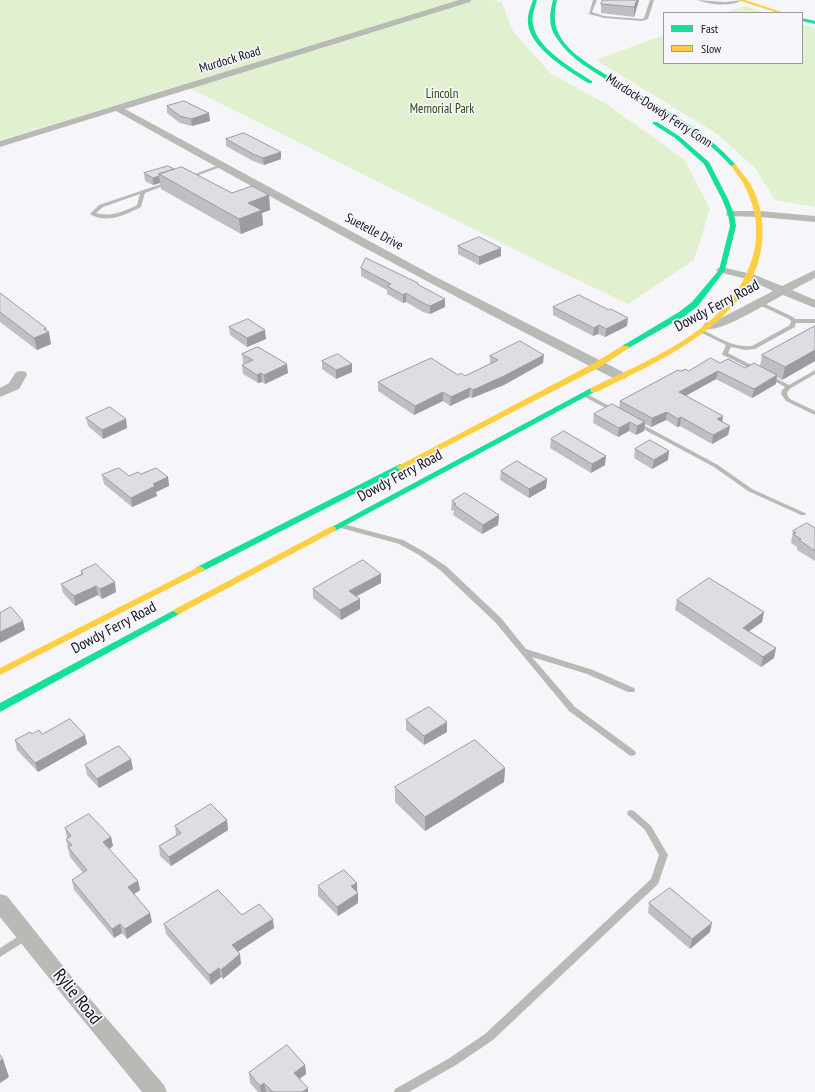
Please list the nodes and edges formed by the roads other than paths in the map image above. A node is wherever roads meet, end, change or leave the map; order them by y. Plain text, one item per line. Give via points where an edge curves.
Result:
1 (467, 0) edge
2 (555, 0) edge
3 (595, 0) edge
4 (652, 0) edge
5 (699, 0) edge
6 (741, 0) edge
7 (532, 1) edge
8 (780, 12) edge
9 (803, 19) edge
10 (815, 23) edge
11 (601, 89) dead end
12 (640, 98) junction
13 (627, 100) dead end
14 (117, 108) junction
15 (650, 120) dead end
16 (0, 144) edge
17 (221, 166) junction
18 (186, 178) edge
19 (172, 183) edge
20 (143, 192) junction
21 (731, 214) junction
22 (760, 214) junction
23 (815, 219) edge
24 (722, 270) junction
25 (815, 273) edge
26 (751, 277) junction
27 (783, 290) junction
28 (759, 302) junction
29 (815, 304) edge
30 (794, 321) junction
31 (815, 321) edge
32 (705, 328) junction
33 (729, 345) junction
34 (597, 365) junction
35 (815, 372) edge
36 (21, 375) dead end
37 (620, 376) junction
38 (789, 387) junction
39 (0, 393) edge
40 (585, 395) junction
41 (621, 414) edge
42 (815, 414) edge
43 (628, 418) edge
44 (803, 514) dead end
45 (340, 525) junction
46 (252, 550) junction
47 (269, 563) junction
48 (523, 651) junction
49 (1, 670) edge
50 (631, 690) dead end
51 (0, 708) edge
52 (632, 753) dead end
53 (631, 813) dead end
54 (0, 902) edge
55 (27, 935) junction
56 (0, 953) edge
57 (156, 1092) edge
58 (399, 1092) edge

1 - 14 street, Murdock Road
2 - 12 main road, Murdock-Dowdy Ferry Conn via 551,19 564,46 592,69
3 - 4 lane via 590,13 604,17 642,20 646,19
5 - 6 lane via 725,4
6 - 8 main road
7 - 11 main road, Murdock-Dowdy Ferry Conn via 531,28 542,45 563,65
9 - 10 main road
12 - 13 main road
12 - 22 main road, Murdock-Dowdy Ferry Conn via 694,132 724,155 749,187
14 - 16 street, Murdock Road
14 - 17 street, Suetelle Drive
15 - 21 main road, Murdock-Dowdy Ferry Conn via 676,137 707,163
17 - 18 lane
17 - 34 street, Suetelle Drive
19 - 20 lane
20 - 20 lane via 101,206 92,214 103,218 122,215 139,206
21 - 22 street
21 - 24 main road, Murdock-Dowdy Ferry Conn via 733,226
22 - 23 street
22 - 26 main road, Murdock-Dowdy Ferry Conn via 760,254
24 - 26 street
24 - 34 main road, Dowdy Ferry Road via 695,304 682,314
25 - 27 street, Dowdy Ferry Road
26 - 27 street
26 - 32 main road, Murdock-Dowdy Ferry Conn
27 - 28 street, Dowdy Ferry Road
27 - 29 street
28 - 30 lane
28 - 32 street, Dowdy Ferry Road via 727,320
30 - 31 lane
30 - 33 lane via 793,326 753,348
32 - 33 lane
32 - 37 main road, Dowdy Ferry Road
33 - 38 lane via 724,354
34 - 37 street, Suetelle Drive
34 - 46 main road, Dowdy Ferry Road
35 - 38 lane
36 - 39 street via 14,386
37 - 40 main road, Dowdy Ferry Road
38 - 42 lane via 784,394 788,400
40 - 41 lane
40 - 45 main road, Dowdy Ferry Road
43 - 44 lane via 716,466 750,490
45 - 47 main road, Dowdy Ferry Road
45 - 48 lane via 401,542 422,553 443,568 498,620
46 - 47 main road
46 - 49 main road, Dowdy Ferry Road
47 - 51 main road, Dowdy Ferry Road
48 - 50 lane via 590,672
48 - 52 lane via 572,709
53 - 58 lane via 648,828 664,855 655,881 489,1036 452,1062
54 - 55 street, Rylie Road
55 - 56 lane
55 - 57 street, Rylie Road

